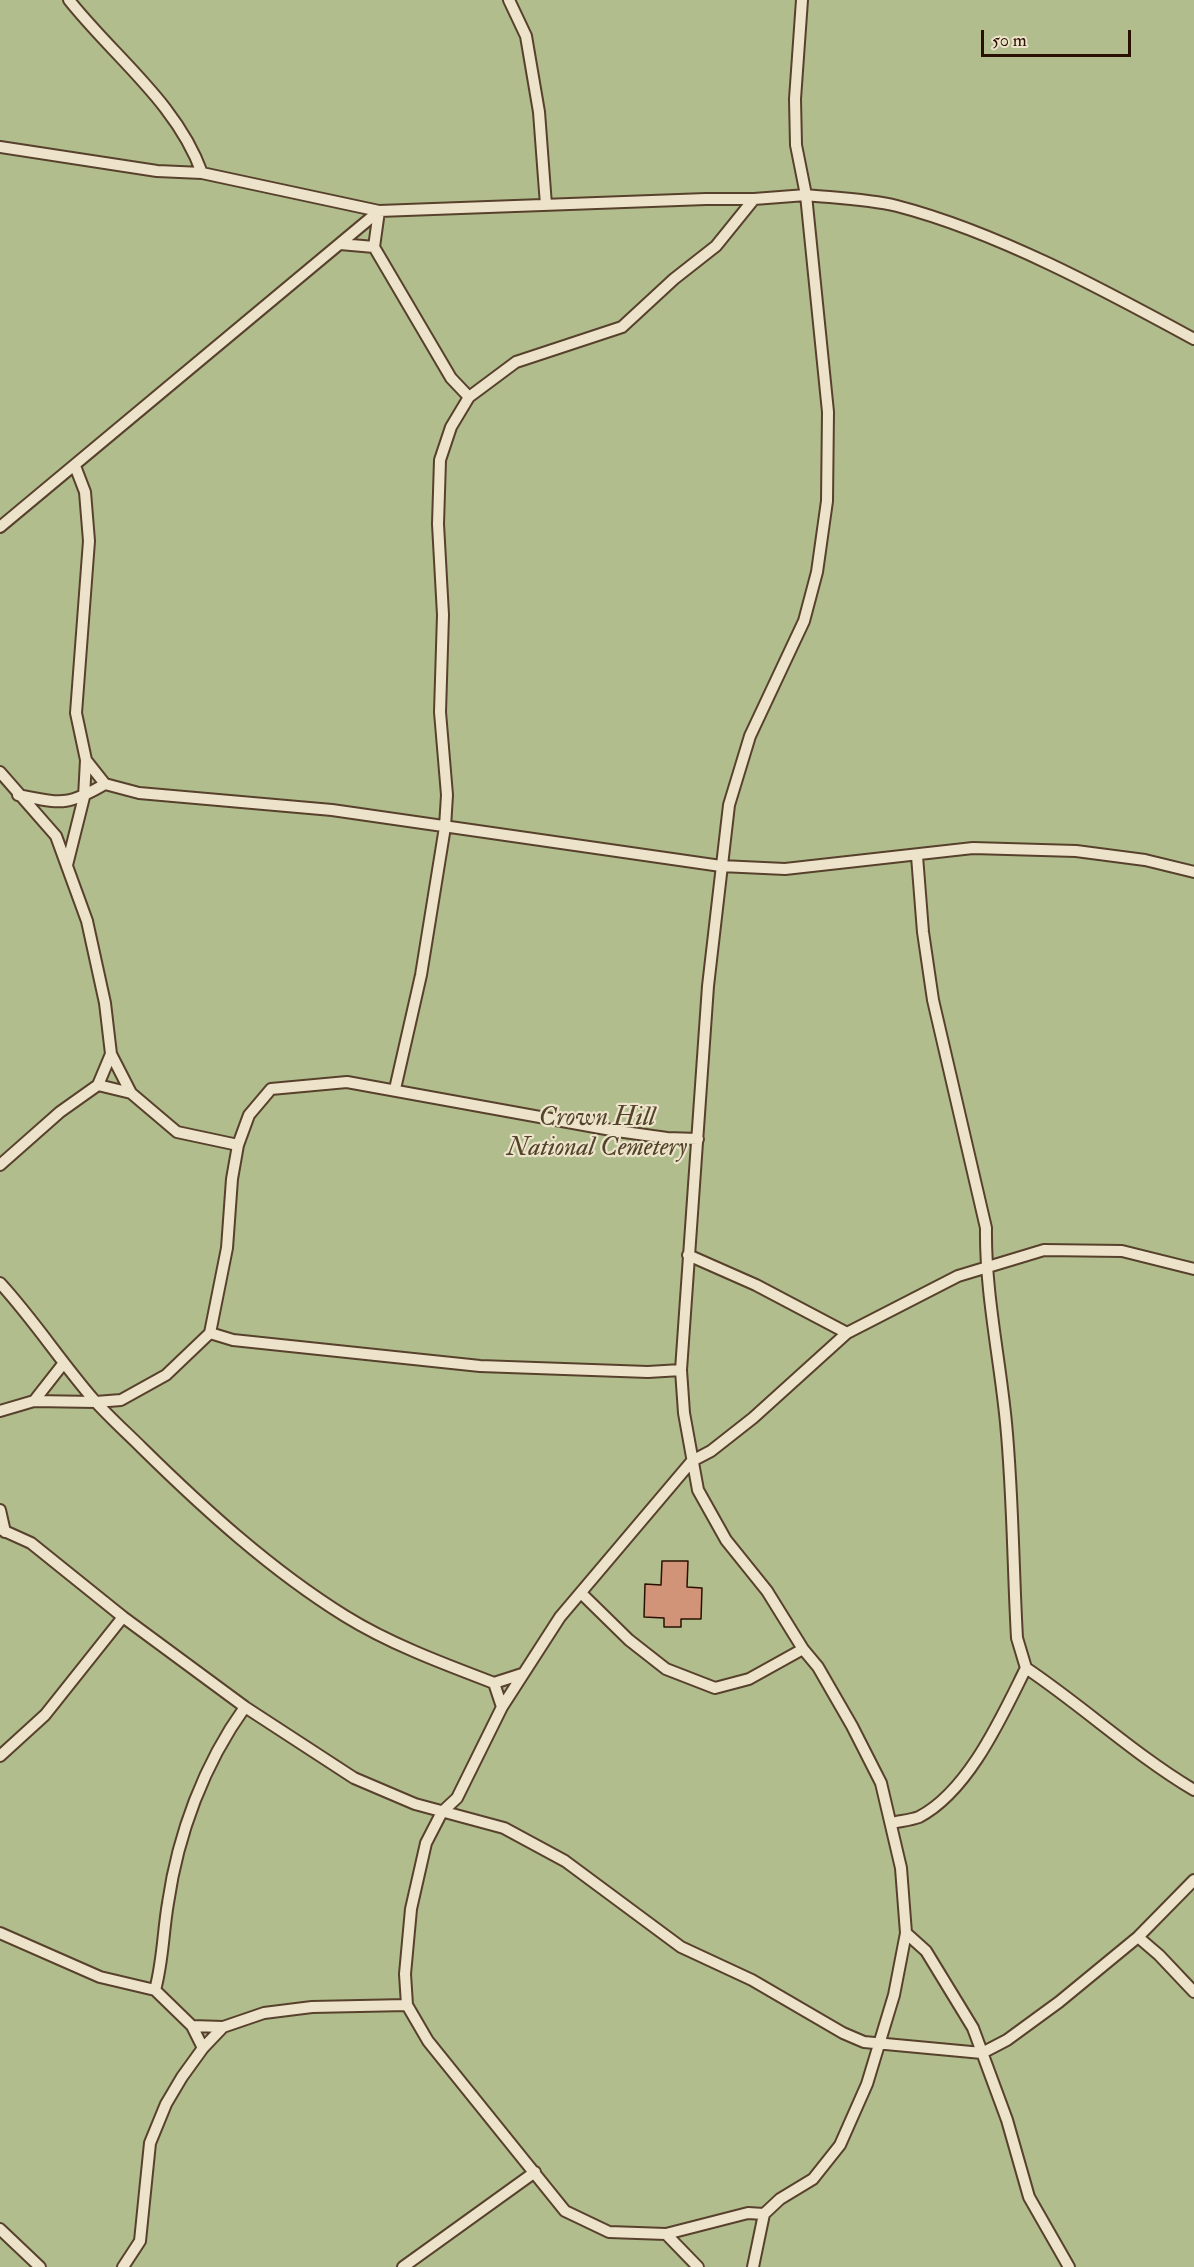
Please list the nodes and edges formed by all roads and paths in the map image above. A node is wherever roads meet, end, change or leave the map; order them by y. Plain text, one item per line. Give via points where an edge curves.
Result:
1 (69, 0) edge
2 (508, 0) edge
3 (802, 0) edge
4 (0, 147) edge
5 (202, 173) junction
6 (807, 195) junction
7 (754, 199) junction
8 (546, 205) junction
9 (379, 211) junction
10 (340, 244) junction
11 (374, 247) junction
12 (1194, 339) edge
13 (470, 397) junction
14 (75, 466) junction
15 (0, 527) edge
16 (86, 760) junction
17 (0, 772) edge
18 (105, 784) junction
19 (18, 795) junction
20 (84, 796) junction
21 (445, 827) junction
22 (917, 856) junction
23 (721, 866) junction
24 (66, 868) junction
25 (1194, 872) edge
26 (111, 1054) junction
27 (98, 1085) junction
28 (395, 1089) junction
29 (131, 1093) junction
30 (698, 1139) junction
31 (238, 1145) junction
32 (0, 1165) edge
33 (688, 1256) junction
34 (985, 1267) junction
35 (1194, 1269) edge
36 (0, 1283) edge
37 (210, 1333) junction
38 (847, 1333) junction
39 (63, 1364) junction
40 (681, 1370) junction
41 (121, 1400) junction
42 (34, 1401) junction
43 (96, 1402) junction
44 (0, 1412) edge
45 (118, 1423) junction
46 (692, 1461) junction
47 (0, 1510) edge
48 (2, 1530) edge
49 (581, 1593) junction
50 (123, 1617) junction
51 (803, 1649) junction
52 (1026, 1668) junction
53 (522, 1674) junction
54 (494, 1683) junction
55 (245, 1707) junction
56 (502, 1707) junction
57 (0, 1756) edge
58 (1194, 1790) edge
59 (442, 1812) junction
60 (892, 1823) junction
61 (1194, 1880) edge
62 (0, 1934) edge
63 (906, 1934) junction
64 (1138, 1937) junction
65 (155, 1990) junction
66 (1194, 1992) edge
67 (406, 2005) junction
68 (192, 2026) junction
69 (223, 2027) junction
70 (879, 2044) junction
71 (203, 2048) junction
72 (982, 2053) junction
73 (535, 2172) junction
74 (764, 2214) junction
75 (0, 2229) edge
76 (666, 2234) junction
77 (40, 2267) edge
78 (123, 2267) edge
79 (403, 2267) edge
80 (698, 2267) edge
81 (753, 2267) edge
82 (1069, 2267) edge

1 - 5 lane via 177,121
2 - 8 lane via 526,36 539,112
3 - 6 lane via 796,145
4 - 5 lane via 157,171
5 - 9 lane
6 - 7 lane
6 - 12 lane via 897,206 975,232 1110,293
6 - 23 lane via 828,411 827,501 817,572 804,621 750,736 729,805
7 - 8 lane
7 - 13 lane via 716,246 621,327 516,362
8 - 9 lane
9 - 10 lane
9 - 11 lane
10 - 11 lane
10 - 14 lane
11 - 13 lane via 451,378
13 - 21 lane via 451,427 440,460 440,712 447,795
14 - 15 lane
14 - 16 lane via 85,492 89,541 75,714
16 - 18 lane
16 - 20 lane
17 - 19 lane
18 - 20 lane
18 - 21 lane via 139,794 332,810
19 - 20 lane via 61,803
19 - 24 lane via 56,836
20 - 24 lane
21 - 23 lane
21 - 28 lane via 421,975
22 - 23 lane via 785,869
22 - 25 lane via 972,848 1076,851 1145,860
22 - 34 lane via 933,1000 986,1228
23 - 30 lane
24 - 26 lane via 87,921 105,1003
26 - 27 lane
26 - 29 lane
27 - 29 lane
27 - 32 lane via 60,1112
28 - 30 lane via 617,1131
28 - 31 lane via 347,1082 271,1089 249,1115
29 - 31 lane via 177,1131
30 - 33 lane
31 - 37 lane via 227,1248
33 - 38 lane via 756,1285
33 - 40 lane
34 - 35 lane via 1044,1250 1122,1251
34 - 38 lane via 958,1276
34 - 52 lane via 1006,1426 1017,1638
36 - 39 lane via 22,1306
37 - 40 lane via 233,1340 480,1366
37 - 41 lane via 166,1376
38 - 46 lane via 753,1418
39 - 42 lane
39 - 43 lane
40 - 46 lane
41 - 43 lane
41 - 45 lane
42 - 43 lane
42 - 44 lane
43 - 45 lane
45 - 54 lane via 255,1551 345,1616 434,1660
46 - 49 lane
46 - 51 lane via 698,1490 726,1540 767,1591
47 - 48 lane
48 - 50 lane via 32,1543
49 - 51 lane via 629,1640 666,1669 716,1688 749,1679
49 - 53 lane
50 - 55 lane
50 - 57 lane via 45,1715
51 - 60 lane via 852,1726 881,1783
52 - 58 lane via 1161,1771
52 - 60 lane via 988,1745 944,1798 918,1817
53 - 54 lane
53 - 56 lane
54 - 56 lane
55 - 59 lane via 354,1778
55 - 65 lane via 199,1790 180,1849
56 - 59 lane via 458,1798
59 - 67 lane via 426,1843 411,1909
59 - 70 lane via 504,1828 565,1861 681,1947 752,1980 843,2033
60 - 63 lane via 901,1868
61 - 64 lane
62 - 65 lane via 100,1977
63 - 70 lane
63 - 72 lane via 926,1951 973,2028
64 - 66 lane
64 - 72 lane via 1059,2002
65 - 68 lane
67 - 69 lane via 312,2007 264,2013
67 - 73 lane via 428,2041
68 - 69 lane
68 - 71 lane
69 - 71 lane
70 - 72 lane
70 - 74 lane via 867,2084 840,2145 813,2179
71 - 78 lane via 166,2104 150,2143 140,2241
72 - 82 lane via 1029,2197
73 - 76 lane via 565,2211 609,2232
73 - 79 lane
74 - 76 lane via 748,2213
74 - 81 lane
75 - 77 lane
76 - 80 lane

